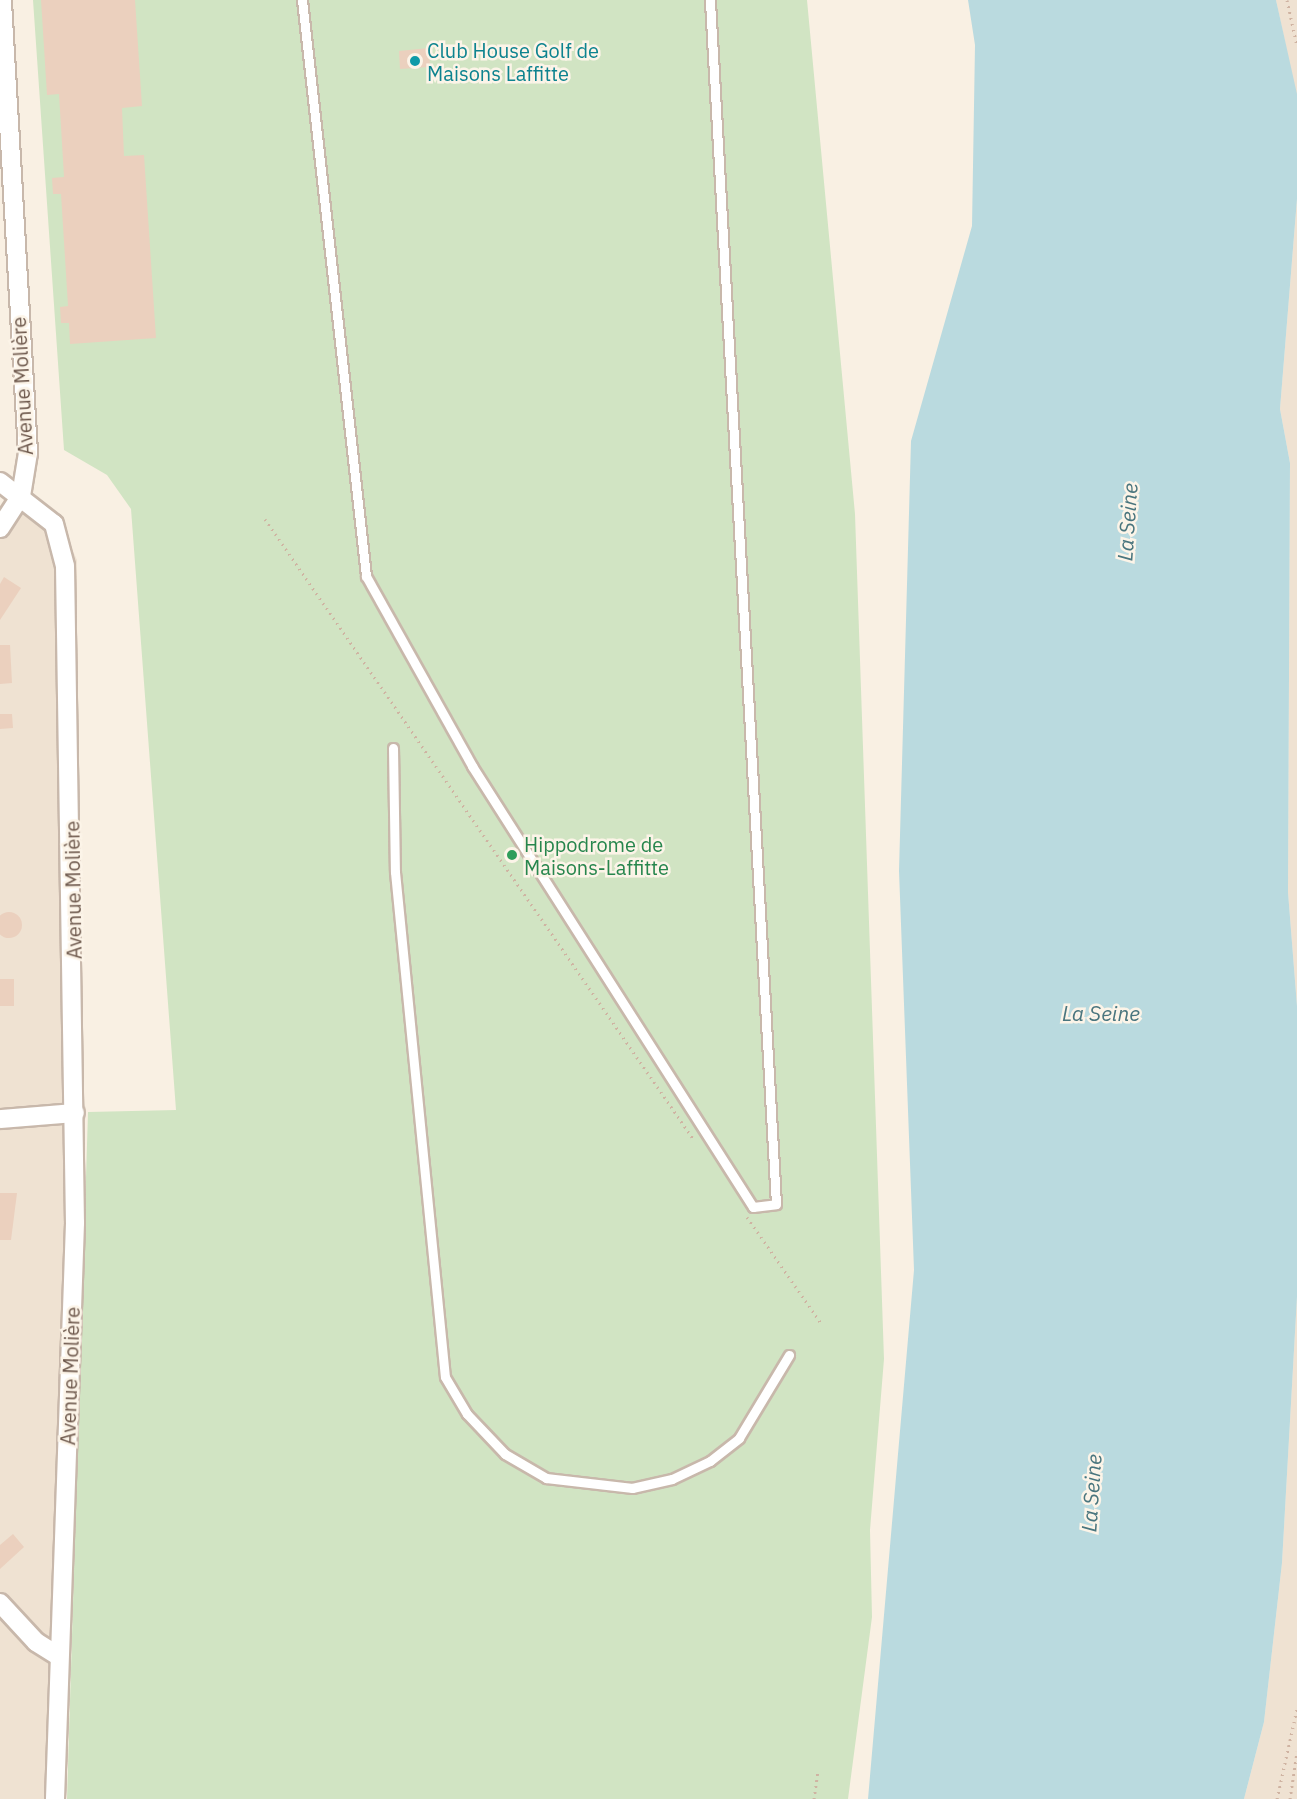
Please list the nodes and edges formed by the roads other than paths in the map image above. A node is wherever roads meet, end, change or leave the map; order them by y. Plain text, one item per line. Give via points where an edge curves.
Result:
1 (2, 0) edge
2 (302, 0) edge
3 (710, 0) edge
4 (0, 482) edge
5 (21, 496) junction
6 (0, 528) edge
7 (393, 748) dead end
8 (75, 1113) junction
9 (0, 1119) edge
10 (789, 1355) dead end
11 (0, 1603) edge
12 (57, 1654) junction
13 (55, 1799) edge

1 - 5 street, Avenue Molière via 28,448
2 - 3 lane via 366,576 472,766 753,1207 776,1204
4 - 5 street
5 - 6 street
5 - 8 street, Avenue Molière via 54,524 64,566
7 - 10 lane via 395,872 445,1377 467,1414 505,1454 546,1478 632,1488 672,1479 710,1461 739,1438
8 - 9 street
8 - 12 street, Avenue Molière
11 - 12 street via 36,1642
12 - 13 street, Avenue Molière

